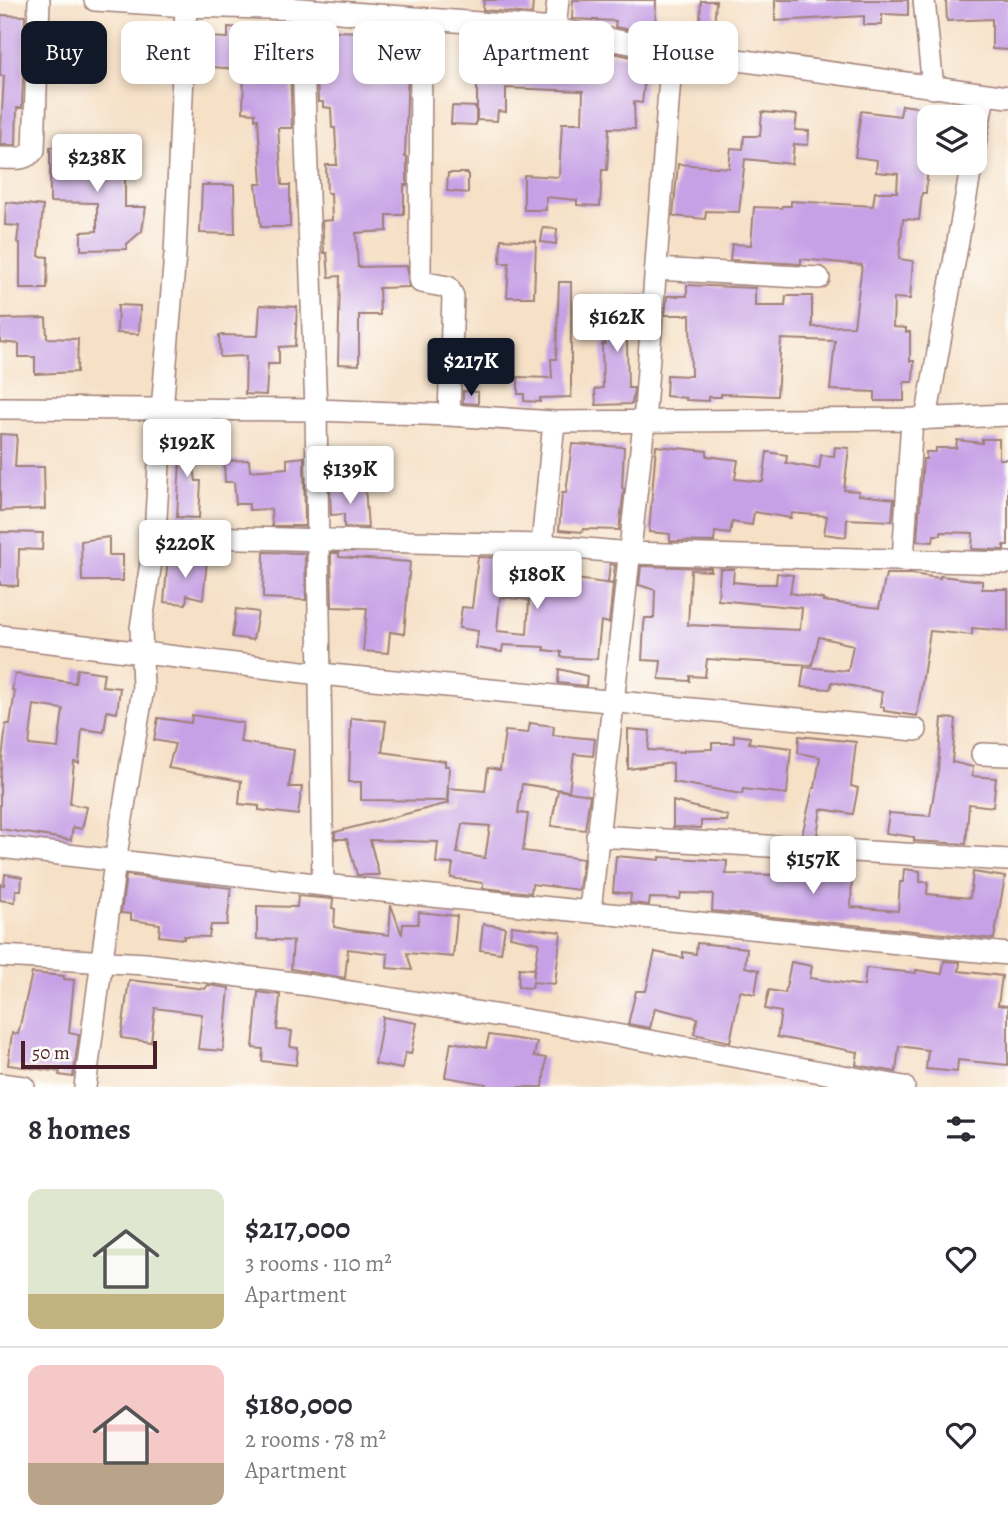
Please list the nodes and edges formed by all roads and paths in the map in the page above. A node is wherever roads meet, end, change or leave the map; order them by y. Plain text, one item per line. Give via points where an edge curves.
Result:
1 (39, 0) edge
2 (95, 0) edge
3 (558, 0) edge
4 (924, 0) edge
5 (176, 4) edge
6 (384, 8) edge
7 (301, 9) junction
8 (421, 20) junction
9 (556, 21) edge
10 (459, 23) edge
11 (738, 60) edge
12 (670, 84) edge
13 (933, 88) junction
14 (984, 95) junction
15 (1008, 97) edge
16 (982, 105) edge
17 (0, 158) edge
18 (970, 175) edge
19 (656, 269) junction
20 (819, 278) dead end
21 (0, 408) edge
22 (162, 410) junction
23 (316, 410) junction
24 (449, 415) junction
25 (1008, 415) edge
26 (919, 419) junction
27 (554, 422) junction
28 (644, 423) junction
29 (155, 536) junction
30 (317, 539) junction
31 (542, 545) junction
32 (630, 553) junction
33 (903, 560) junction
34 (1008, 563) edge
35 (0, 636) edge
36 (141, 653) junction
37 (320, 674) junction
38 (612, 702) junction
39 (916, 730) dead end
40 (982, 754) dead end
41 (1008, 755) edge
42 (597, 836) junction
43 (0, 847) edge
44 (1008, 860) edge
45 (115, 862) junction
46 (323, 885) junction
47 (590, 911) junction
48 (1008, 954) edge
49 (0, 956) edge
50 (101, 961) junction
51 (842, 1082) edge
52 (0, 1084) edge
53 (24, 1087) edge
54 (85, 1087) edge
55 (904, 1087) edge

1 - 17 street via 34,149 23,159
2 - 5 street
3 - 9 street
4 - 13 street
5 - 7 street
5 - 22 street via 175,254
6 - 7 street
6 - 8 street
7 - 23 street
8 - 10 street
8 - 24 street via 420,278 425,285 447,288 453,296
11 - 13 street
12 - 19 street
13 - 14 street
14 - 15 street
14 - 16 street
18 - 26 street
19 - 20 street
19 - 28 street
21 - 22 street
22 - 23 street
22 - 29 street
23 - 24 street
23 - 30 street
24 - 27 street
25 - 26 street
26 - 28 street
26 - 33 street
27 - 28 street
27 - 31 street
28 - 32 street
29 - 30 street
29 - 36 street
30 - 31 street
30 - 37 street
31 - 32 street
32 - 33 street
32 - 38 street
33 - 34 street
35 - 36 street
36 - 37 street
36 - 45 street via 143,689
37 - 38 street
37 - 46 street
38 - 39 street
38 - 42 street
40 - 41 street
42 - 44 street
42 - 47 street
43 - 45 street
45 - 46 street
45 - 50 street
46 - 47 street
47 - 48 street
49 - 50 street
50 - 51 street via 363,993 600,1032
50 - 54 street
51 - 55 street
52 - 53 street

